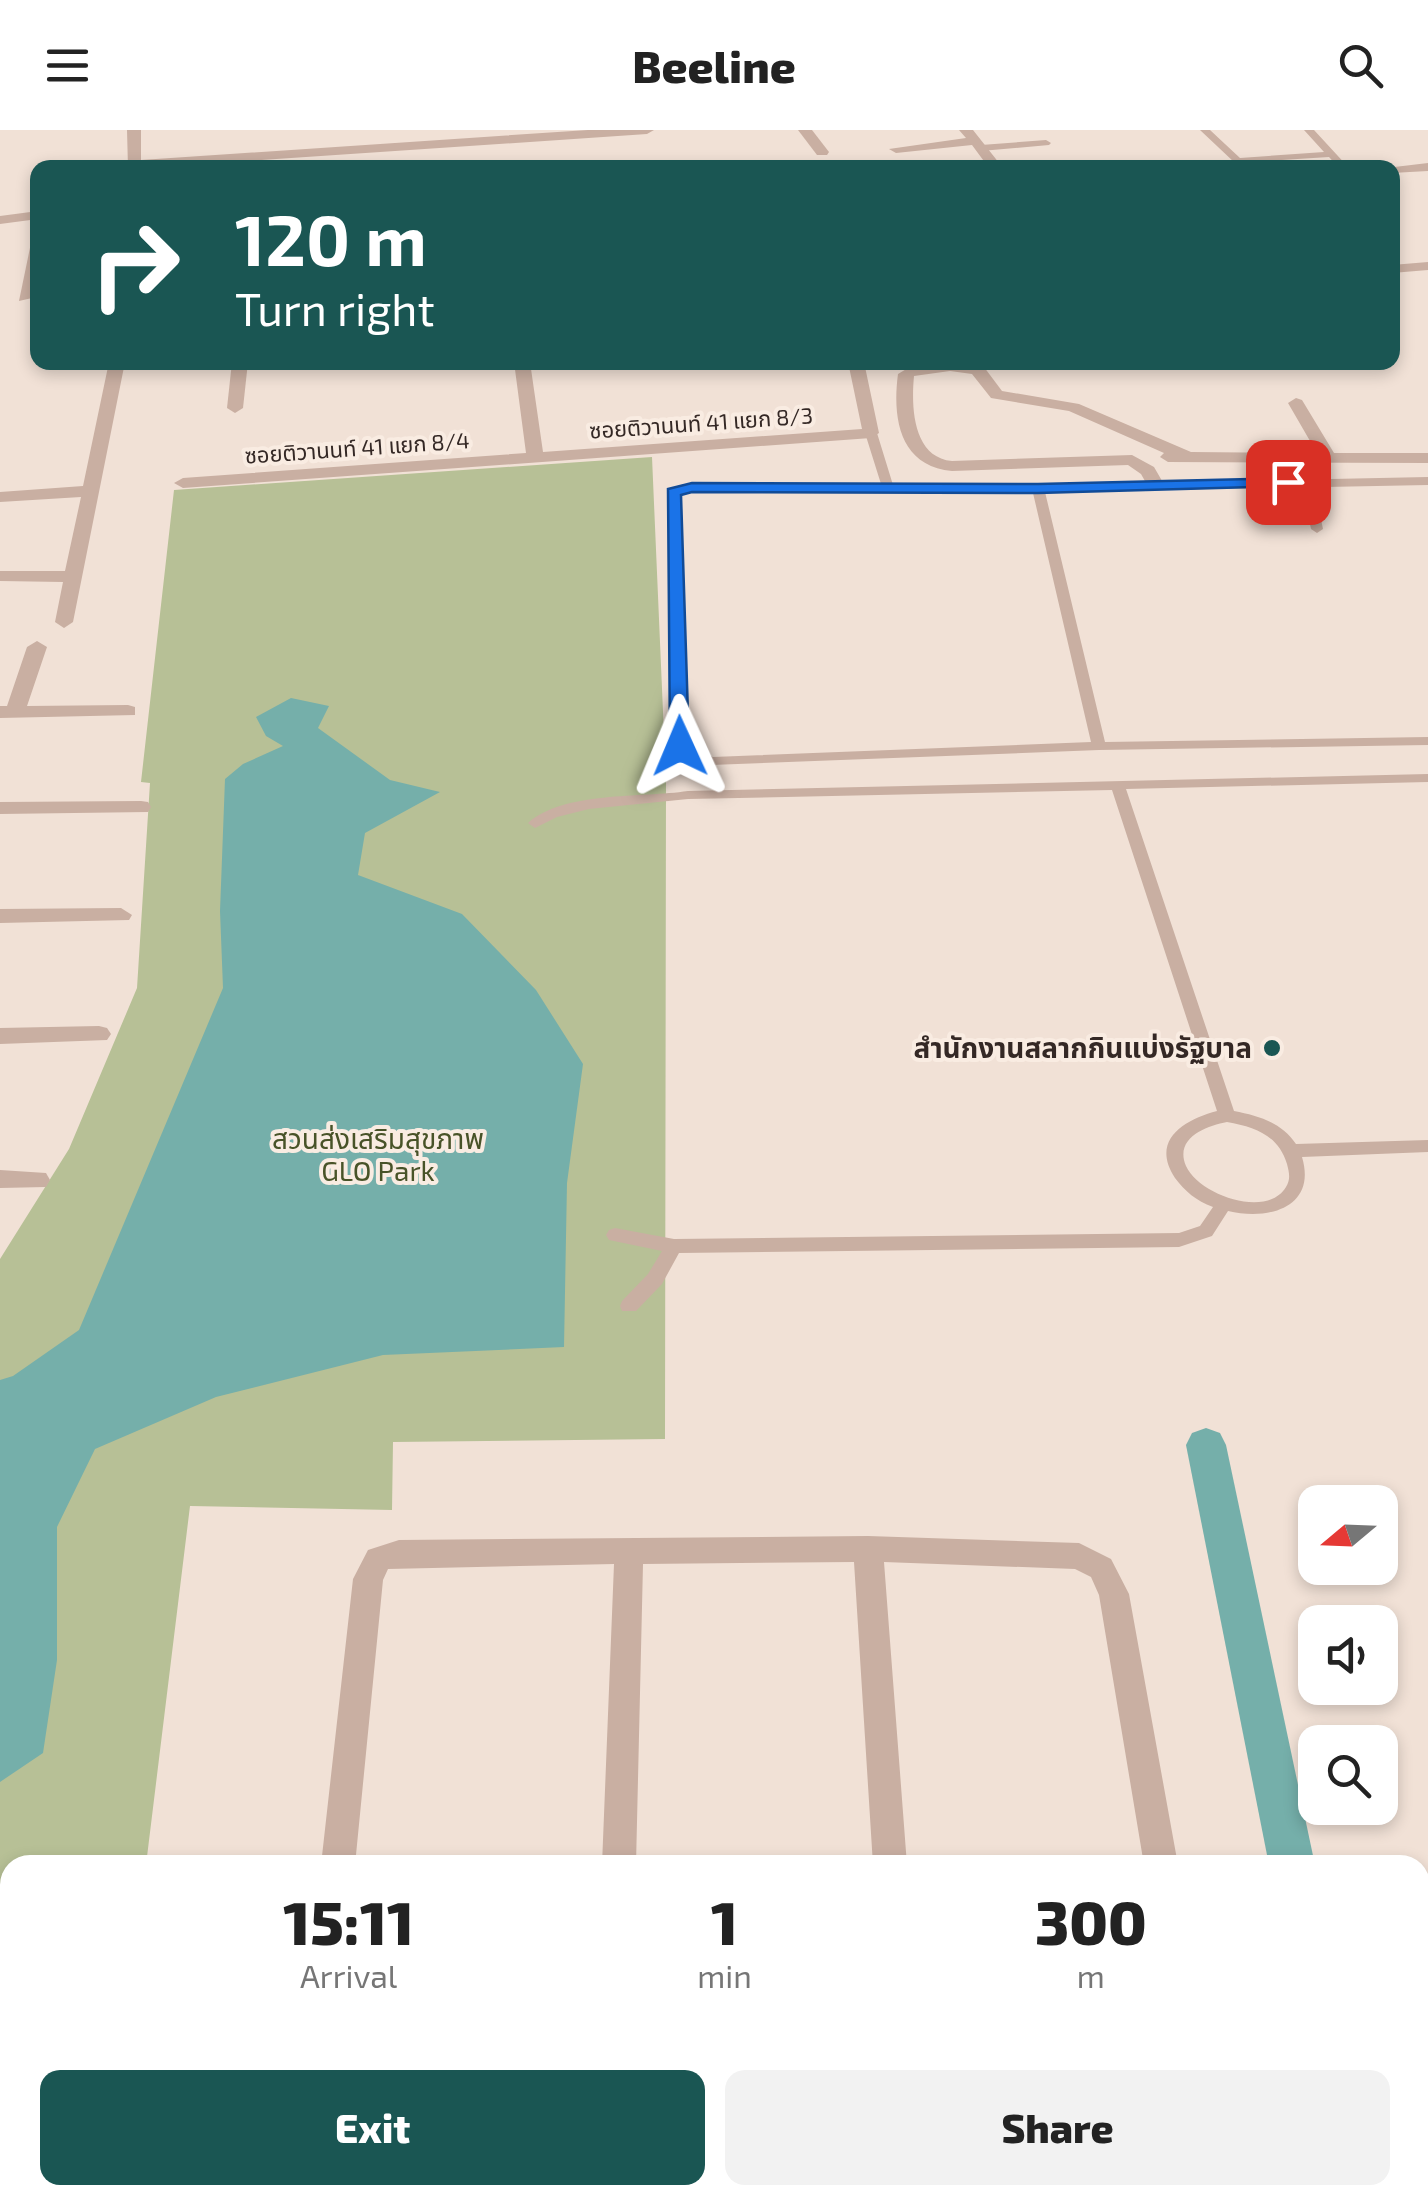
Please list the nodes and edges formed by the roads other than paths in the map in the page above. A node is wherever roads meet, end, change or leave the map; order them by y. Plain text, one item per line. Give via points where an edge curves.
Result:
1 (134, 130) edge
2 (647, 130) edge
3 (805, 130) edge
4 (1205, 130) edge
5 (1309, 130) edge
6 (556, 133) edge
7 (974, 140) edge
8 (1046, 143) dead end
9 (896, 149) dead end
10 (822, 152) dead end
11 (1332, 154) junction
12 (135, 160) edge
13 (212, 160) edge
14 (990, 160) edge
15 (1237, 160) edge
16 (1251, 160) edge
17 (1338, 160) edge
18 (1428, 167) edge
19 (1400, 169) edge
20 (30, 216) edge
21 (0, 220) edge
22 (1400, 268) edge
23 (1426, 268) edge
24 (30, 274) edge
25 (24, 298) dead end
26 (116, 370) edge
27 (239, 370) edge
28 (523, 370) edge
29 (858, 370) edge
30 (950, 370) edge
31 (976, 370) edge
32 (1296, 403) dead end
33 (235, 408) dead end
34 (871, 434) junction
35 (1185, 455) junction
36 (1328, 457) junction
37 (534, 458) junction
38 (1428, 458) edge
39 (1132, 460) junction
40 (1428, 481) edge
41 (1321, 482) junction
42 (182, 483) dead end
43 (1156, 486) junction
44 (888, 488) junction
45 (1038, 489) junction
46 (89, 491) junction
47 (0, 497) edge
48 (1317, 528) dead end
49 (0, 576) edge
50 (75, 577) junction
51 (64, 622) dead end
52 (37, 646) dead end
53 (128, 711) dead end
54 (7, 712) edge
55 (1428, 741) edge
56 (1099, 746) junction
57 (1428, 778) edge
58 (1119, 785) junction
59 (141, 807) dead end
60 (0, 808) edge
61 (535, 823) dead end
62 (0, 916) edge
63 (121, 916) dead end
64 (99, 1034) dead end
65 (0, 1036) edge
66 (1227, 1116) junction
67 (1428, 1146) edge
68 (1292, 1151) junction
69 (0, 1180) edge
70 (37, 1180) dead end
71 (1224, 1205) junction
72 (615, 1235) dead end
73 (674, 1246) junction
74 (629, 1306) dead end
75 (868, 1549) junction
76 (629, 1553) junction
77 (339, 1855) edge
78 (619, 1855) edge
79 (889, 1855) edge
80 (1159, 1855) edge

1 - 12 street
2 - 6 street
3 - 10 street
4 - 15 lane
5 - 11 lane
6 - 13 street
7 - 8 lane
7 - 9 street
7 - 14 street
11 - 16 lane
11 - 17 lane
18 - 19 street
20 - 21 street
22 - 23 street
24 - 25 street
26 - 46 street
27 - 33 street
28 - 37 street
29 - 34 street
30 - 39 street via 906,374 907,413 919,454 932,463
31 - 35 street via 997,396 1073,407
32 - 36 street
34 - 37 street, ซอยติวานนท์ 41 แยก 8/3
34 - 44 lane
35 - 36 street
35 - 39 street
36 - 38 street
37 - 42 street, ซอยติวานนท์ 41 แยก 8/4
39 - 43 street
40 - 41 lane
41 - 43 lane
41 - 48 lane via 1312,505
43 - 45 lane
44 - 45 lane
44 - 56 lane via 674,492 680,746 712,760
45 - 56 lane
46 - 47 street
46 - 50 street
49 - 50 street
50 - 51 street
52 - 54 street
53 - 54 street
55 - 56 lane
57 - 58 lane
58 - 61 lane via 688,795 557,808
58 - 66 lane
59 - 60 street
62 - 63 street
64 - 65 street
66 - 68 lane via 1270,1127
66 - 71 lane via 1191,1126 1175,1153 1189,1184
67 - 68 lane
68 - 71 lane via 1301,1168 1292,1194 1262,1208
69 - 70 street
71 - 73 lane via 1206,1231 1179,1240
72 - 73 lane
73 - 74 lane
75 - 76 street
75 - 79 street
75 - 80 street via 1079,1556 1101,1568 1114,1594
76 - 77 street via 378,1559 368,1578
76 - 78 street

